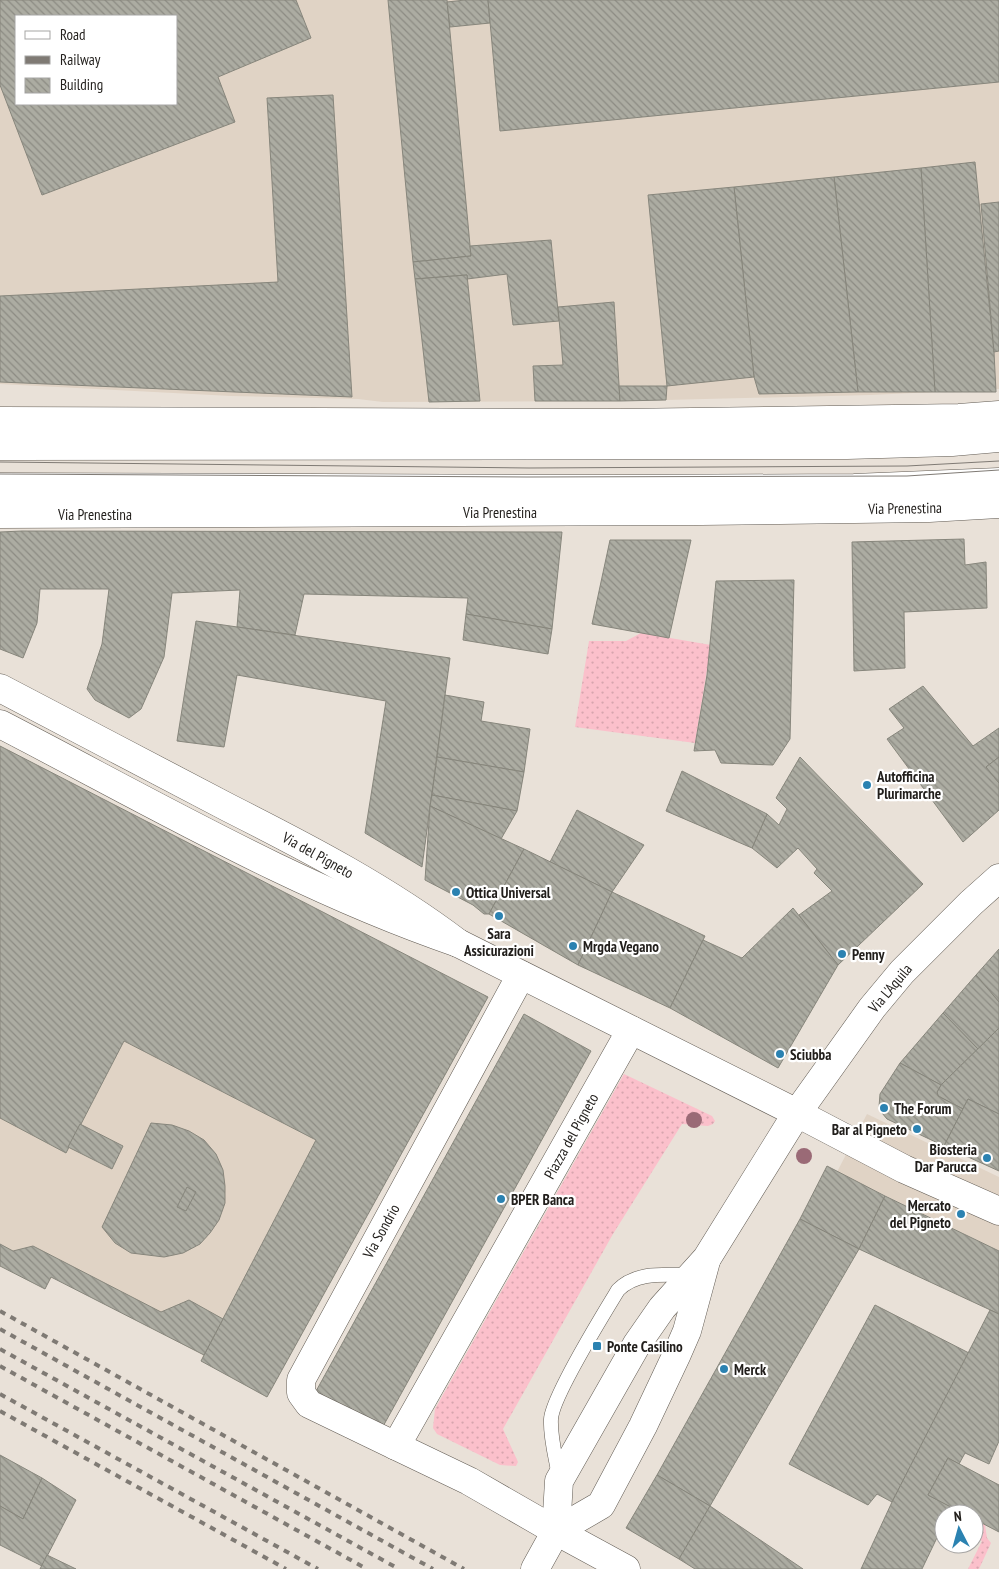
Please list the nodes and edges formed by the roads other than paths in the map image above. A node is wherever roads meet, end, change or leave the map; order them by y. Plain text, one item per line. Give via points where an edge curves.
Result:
1 (999, 415) edge
2 (0, 420) edge
3 (999, 438) edge
4 (3, 446) edge
5 (999, 482) edge
6 (0, 487) edge
7 (999, 504) edge
8 (0, 514) edge
9 (0, 688) edge
10 (0, 724) edge
11 (999, 878) edge
12 (458, 943) junction
13 (521, 975) junction
14 (631, 1030) junction
15 (797, 1113) junction
16 (999, 1211) edge
17 (698, 1266) junction
18 (396, 1446) junction
19 (559, 1481) junction
20 (556, 1531) junction
21 (537, 1565) edge
22 (626, 1569) edge

1 - 2 main road via 620,423
3 - 4 main road via 836,445
5 - 6 main road via 864,488
7 - 8 main road, Via Prenestina via 701,511
9 - 12 main road, Via del Pigneto via 374,886
10 - 12 main road via 296,879 385,917
11 - 15 main road, Via L'Aquila via 902,972 872,1008
12 - 13 main road, Via del Pigneto
13 - 14 main road, Via del Pigneto
13 - 18 main road, Via Sondrio via 301,1380 300,1393 309,1404
14 - 15 main road
14 - 18 main road, Piazza del Pigneto
15 - 16 main road via 904,1169
15 - 17 main road
17 - 19 main road via 637,1344
17 - 19 lane via 636,1278 618,1290 552,1412
17 - 20 main road via 687,1331 643,1426 601,1505
18 - 20 main road via 469,1481
19 - 20 main road
20 - 21 main road
20 - 22 main road

